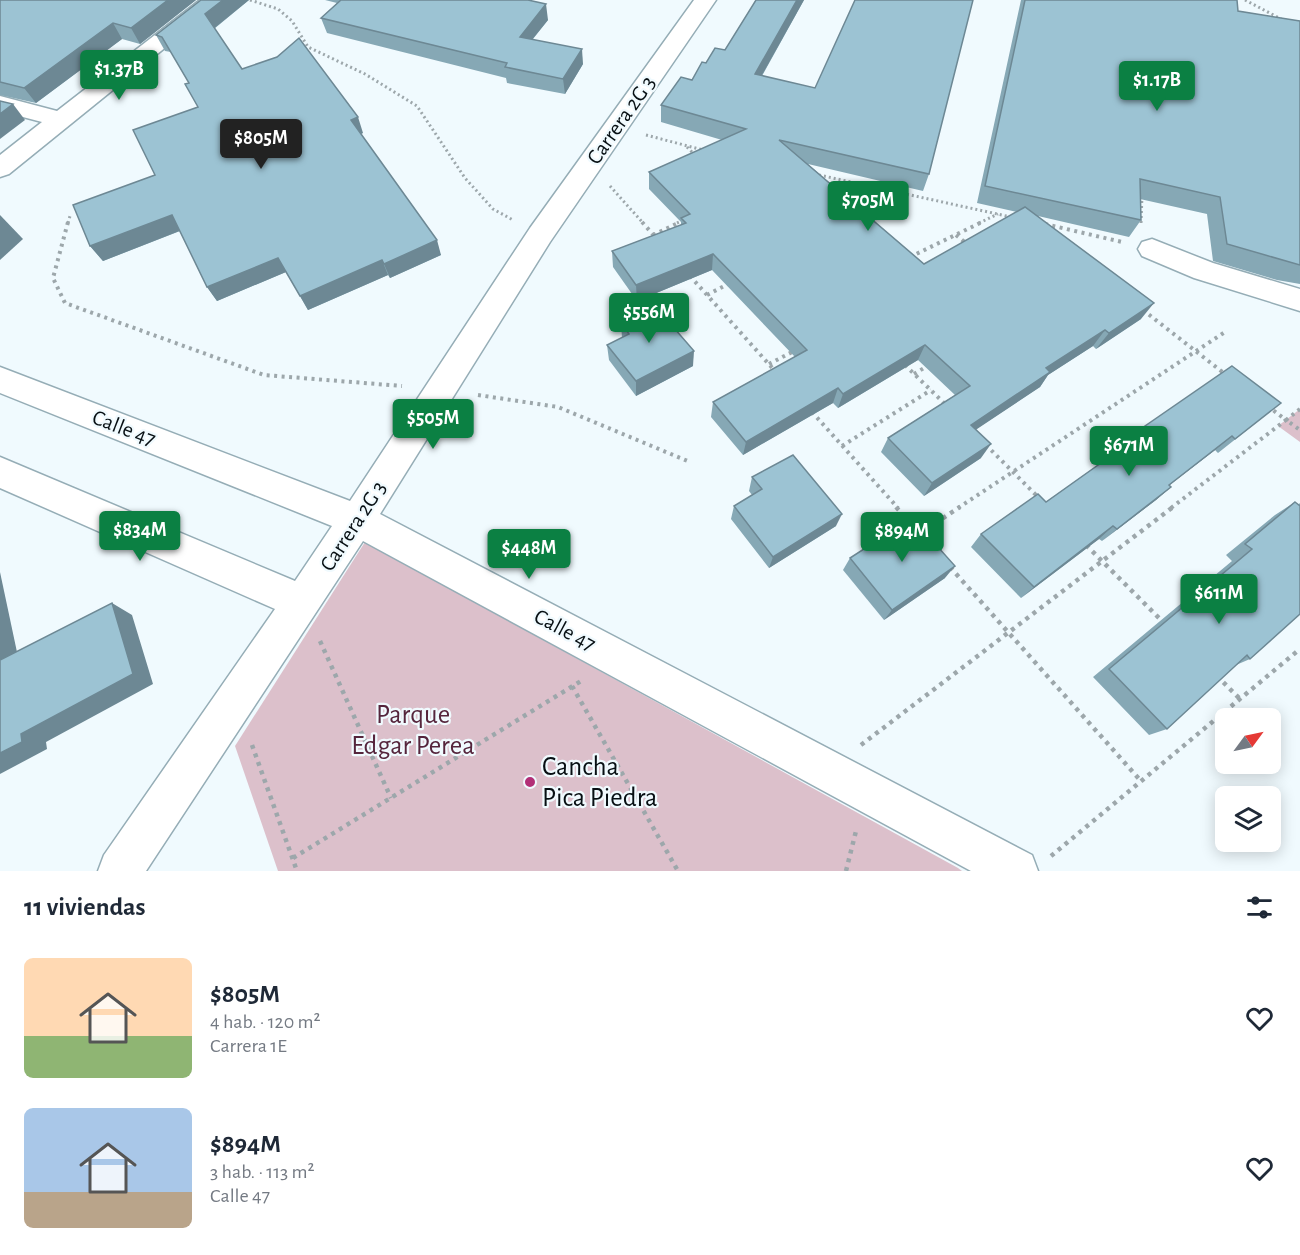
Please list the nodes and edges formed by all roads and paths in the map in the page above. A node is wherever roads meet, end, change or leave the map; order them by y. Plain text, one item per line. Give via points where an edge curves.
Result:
1 (213, 0) edge
2 (250, 0) edge
3 (705, 0) edge
4 (1245, 0) edge
5 (1283, 19) edge
6 (0, 103) edge
7 (61, 120) junction
8 (616, 127) junction
9 (687, 147) junction
10 (710, 152) edge
11 (703, 163) edge
12 (590, 164) junction
13 (0, 168) edge
14 (812, 174) edge
15 (1143, 188) edge
16 (892, 191) junction
17 (852, 209) edge
18 (998, 214) junction
19 (70, 216) dead end
20 (1020, 218) edge
21 (684, 220) edge
22 (1041, 223) edge
23 (540, 235) junction
24 (653, 235) junction
25 (956, 235) junction
26 (661, 243) edge
27 (1145, 248) junction
28 (974, 250) edge
29 (908, 258) edge
30 (684, 269) edge
31 (739, 279) edge
32 (707, 295) junction
33 (1300, 300) edge
34 (1140, 307) edge
35 (1225, 332) dead end
36 (799, 349) edge
37 (1196, 352) junction
38 (898, 357) edge
39 (933, 363) edge
40 (769, 364) junction
41 (776, 372) edge
42 (914, 374) junction
43 (1232, 379) edge
44 (0, 380) edge
45 (441, 390) junction
46 (931, 390) junction
47 (806, 405) edge
48 (1268, 406) edge
49 (1300, 409) edge
50 (955, 414) edge
51 (1286, 420) junction
52 (1300, 430) edge
53 (980, 439) edge
54 (842, 446) junction
55 (690, 462) dead end
56 (1013, 472) junction
57 (4, 480) edge
58 (1045, 504) edge
59 (357, 520) junction
60 (920, 533) junction
61 (1078, 536) edge
62 (927, 542) edge
63 (1102, 561) junction
64 (949, 566) edge
65 (302, 602) junction
66 (1167, 626) edge
67 (1008, 632) junction
68 (1300, 649) edge
69 (617, 658) junction
70 (1216, 674) edge
71 (572, 686) junction
72 (1240, 699) junction
73 (236, 700) junction
74 (827, 771) junction
75 (1142, 781) junction
76 (391, 798) junction
77 (293, 858) junction
78 (1029, 867) edge
79 (120, 871) edge
80 (297, 871) edge
81 (678, 871) edge

1 - 7 street
2 - 23 path via 278,9 292,21 308,47 365,74 417,106 465,178 493,209
3 - 8 street, Carrera 2G 3
4 - 5 path
6 - 7 street
7 - 13 street
8 - 9 path
8 - 12 street, Carrera 2G 3
9 - 10 path
9 - 11 path
12 - 23 street, Carrera 2G 3
12 - 24 path
14 - 16 path
15 - 27 path
16 - 17 path
16 - 18 path
18 - 20 path
18 - 25 path
19 - 45 path via 53,278 65,303 264,375
21 - 24 path
22 - 27 path
23 - 45 street, Carrera 2G 3
24 - 26 path
25 - 28 path
25 - 29 path
27 - 33 street via 1203,271
30 - 32 path
31 - 32 path
32 - 40 path
34 - 37 path
35 - 37 path
36 - 40 path
37 - 43 path
37 - 56 path
38 - 42 path
39 - 42 path
40 - 41 path
42 - 46 path
44 - 59 street, Calle 47
45 - 55 path via 558,407
45 - 59 street, Carrera 2G 3
46 - 50 path
46 - 54 path
47 - 54 path
48 - 51 path
49 - 51 path
51 - 52 path
51 - 63 path
53 - 56 path
54 - 60 path
56 - 58 path
56 - 60 path
57 - 65 street
59 - 65 street, Carrera 2G 3
59 - 69 street, Calle 47
60 - 62 path
61 - 63 path
63 - 66 path
63 - 67 path
64 - 67 path
65 - 73 street, Carrera 2G 3
65 - 76 path
67 - 74 path
67 - 75 path
68 - 72 path
69 - 71 path
69 - 74 street, Calle 47
70 - 72 path
71 - 76 path
71 - 81 path
72 - 75 path
73 - 77 path
73 - 79 street, Carrera 2G 3
74 - 78 street, Calle 47
75 - 78 path
76 - 77 path
77 - 80 path

